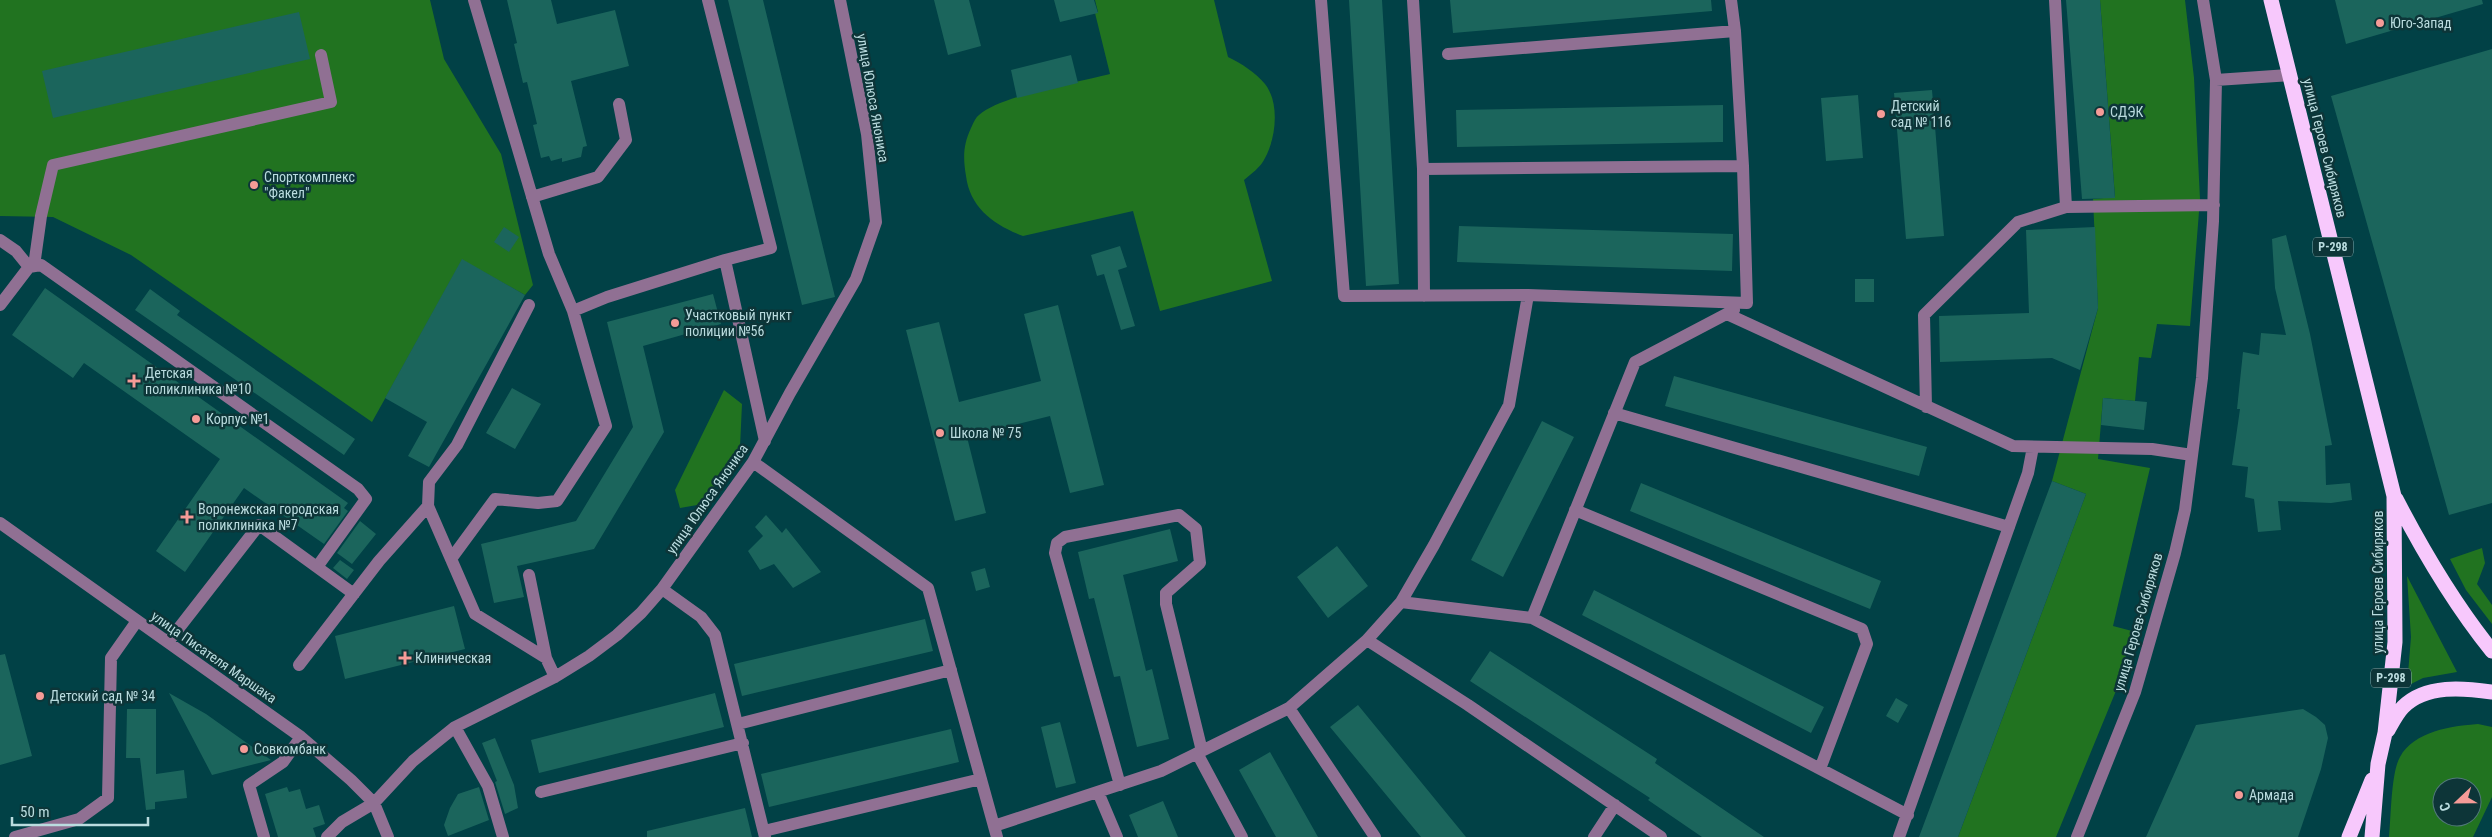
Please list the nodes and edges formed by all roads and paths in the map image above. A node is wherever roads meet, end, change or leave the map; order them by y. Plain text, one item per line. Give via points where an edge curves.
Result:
1 (474, 0) edge
2 (708, 0) edge
3 (840, 0) edge
4 (1321, 0) edge
5 (1413, 0) edge
6 (1731, 0) edge
7 (2055, 0) edge
8 (2203, 0) edge
9 (2271, 0) edge
10 (1735, 31) junction
11 (1448, 54) dead end
12 (321, 55) dead end
13 (2290, 75) junction
14 (2216, 80) junction
15 (619, 104) dead end
16 (1743, 166) junction
17 (1423, 169) junction
18 (532, 197) junction
19 (2214, 205) junction
20 (2066, 207) junction
21 (0, 240) edge
22 (725, 260) junction
23 (32, 266) junction
24 (1528, 295) junction
25 (1424, 296) junction
26 (1747, 302) junction
27 (0, 304) edge
28 (529, 305) dead end
29 (573, 311) junction
30 (1727, 314) junction
31 (1926, 407) junction
32 (1614, 414) junction
33 (765, 441) junction
34 (2033, 447) junction
35 (2192, 455) junction
36 (754, 462) junction
37 (2394, 496) junction
38 (428, 506) junction
39 (1575, 510) junction
40 (0, 523) edge
41 (2009, 527) junction
42 (451, 559) junction
43 (317, 567) junction
44 (529, 575) dead end
45 (662, 589) junction
46 (354, 594) junction
47 (1401, 602) junction
48 (1532, 618) junction
49 (137, 621) junction
50 (1368, 640) junction
51 (168, 642) junction
52 (2492, 652) edge
53 (546, 658) junction
54 (299, 665) dead end
55 (951, 670) junction
56 (555, 677) junction
57 (2492, 692) edge
58 (1289, 708) junction
59 (738, 724) junction
60 (456, 727) junction
61 (2385, 733) junction
62 (301, 737) junction
63 (743, 743) junction
64 (1199, 752) junction
65 (2378, 764) junction
66 (1820, 769) junction
67 (981, 779) junction
68 (1120, 784) junction
69 (541, 792) dead end
70 (1098, 792) junction
71 (374, 803) junction
72 (1616, 805) junction
73 (1908, 815) junction
74 (48, 832) edge
75 (996, 832) edge
76 (765, 834) edge
77 (15, 837) edge
78 (264, 837) edge
79 (326, 837) edge
80 (388, 837) edge
81 (503, 837) edge
82 (1117, 837) edge
83 (1242, 837) edge
84 (1376, 837) edge
85 (1594, 837) edge
86 (1661, 837) edge
87 (1899, 837) edge
88 (2077, 837) edge
89 (2349, 837) edge
90 (2372, 837) edge

1 - 18 street
2 - 22 street via 771,248
3 - 33 street, улица Юлюса Янониса via 867,134 876,222 856,279
4 - 25 street via 1344,296
5 - 17 street
6 - 10 street
7 - 20 street
8 - 14 street
9 - 13 highway, улица Героев Сибиряков / Р-298
10 - 11 street
10 - 16 street
12 - 23 street via 331,102 53,166
13 - 14 street
13 - 37 highway, улица Героев Сибиряков / Р-298
14 - 19 street
15 - 18 street via 626,140 598,177
16 - 17 street
16 - 26 street
17 - 25 street
18 - 29 street
19 - 20 street
19 - 35 street, улица Героев-Сибиряков via 2199,408
20 - 31 street via 2018,222 1924,315
21 - 23 street
22 - 29 street via 608,296
22 - 33 street
23 - 27 street
23 - 43 street via 41,265 358,489 366,499
24 - 25 street
24 - 26 street
24 - 47 street via 1509,406
26 - 30 street
28 - 38 street via 457,445 429,482
29 - 42 street via 606,426 557,501 538,503 495,498
30 - 31 street
30 - 32 street via 1635,362
31 - 34 street via 2013,446
32 - 39 street
32 - 41 street
33 - 36 street, улица Юлюса Янониса
34 - 35 street via 2152,449
34 - 41 street via 2028,473
35 - 88 street, улица Героев-Сибиряков via 2185,510 2175,553 2136,692
36 - 45 street, улица Юлюса Янониса
36 - 55 street via 928,588
37 - 52 highway, улица Героев Сибиряков / Р-298 via 2424,554
37 - 61 highway, улица Героев Сибиряков / Р-298 via 2395,642
38 - 42 street
38 - 46 street
39 - 48 street
39 - 66 street via 1862,629 1867,644
40 - 49 street, улица Писателя Маршака
41 - 73 street
42 - 53 street via 475,614
43 - 46 street
43 - 51 street via 259,524
44 - 53 street
45 - 56 street, улица Юлюса Янониса via 617,635
45 - 59 street via 701,617 715,635
46 - 54 street
47 - 48 street
47 - 50 street
48 - 66 street
49 - 51 street, улица Писателя Маршака
49 - 74 street via 111,658 108,798 79,819
50 - 58 street
50 - 72 street
51 - 62 street, улица Писателя Маршака
53 - 56 street
55 - 59 street
55 - 67 street
56 - 60 street, улица Юлюса Янониса
57 - 61 highway via 2462,688 2426,693 2403,706
58 - 64 street
58 - 84 street
59 - 63 street
60 - 71 street, улица Юлюса Янониса via 413,761
60 - 81 street via 488,786
61 - 65 highway, Р-298
62 - 71 street, улица Писателя Маршака
62 - 78 street via 283,762 249,785
63 - 69 street
63 - 76 street
64 - 68 street via 1162,771
64 - 68 street via 1166,604 1166,593 1200,563 1196,529 1179,515 1065,537 1057,543 1055,553
64 - 83 street
65 - 89 highway
65 - 90 highway, Р-298
66 - 73 street
67 - 75 street
67 - 76 street
68 - 70 street
70 - 75 street
70 - 82 street
71 - 79 street, улица Юлюса Янониса via 342,822
71 - 80 street, улица Писателя Маршака
72 - 85 street
72 - 86 street
73 - 87 street
74 - 77 street

